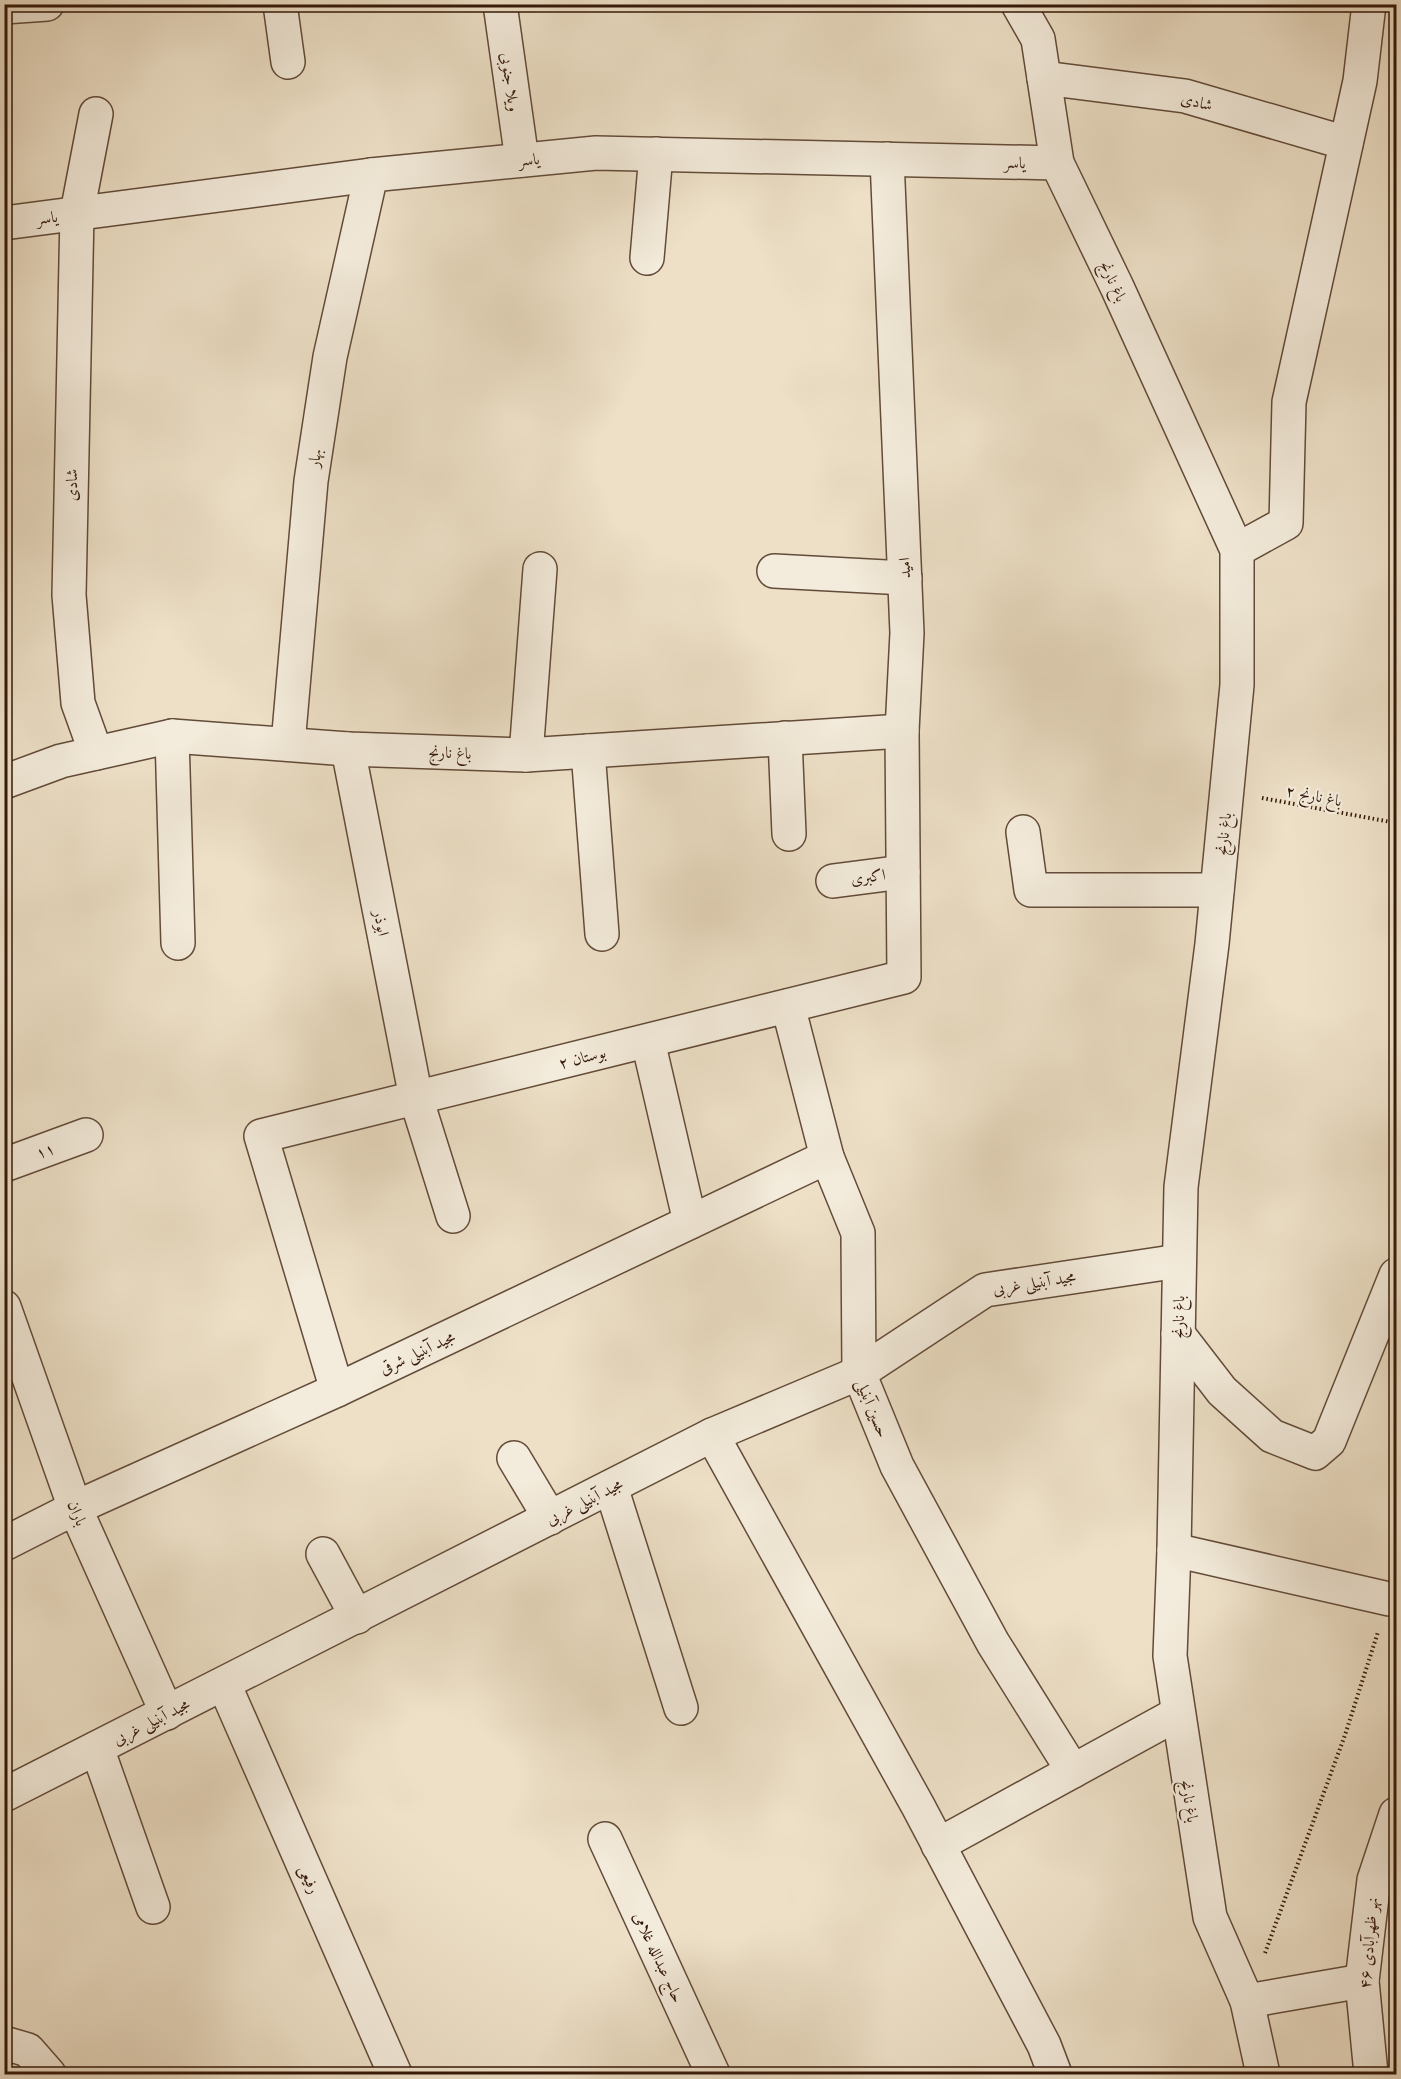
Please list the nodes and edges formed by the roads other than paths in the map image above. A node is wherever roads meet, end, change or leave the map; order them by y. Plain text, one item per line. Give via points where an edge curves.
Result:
1 (47, 4) edge
2 (280, 4) edge
3 (500, 4) edge
4 (1018, 4) edge
5 (1369, 4) edge
6 (4, 7) edge
7 (288, 62) dead end
8 (1044, 78) junction
9 (96, 114) dead end
10 (1346, 144) junction
11 (656, 154) junction
12 (887, 159) junction
13 (522, 160) junction
14 (1057, 163) junction
15 (371, 175) junction
16 (76, 213) junction
17 (4, 223) edge
18 (647, 258) dead end
19 (1237, 550) junction
20 (540, 569) dead end
21 (774, 571) dead end
22 (904, 579) junction
23 (902, 731) junction
24 (172, 736) junction
25 (785, 738) junction
26 (288, 744) junction
27 (348, 749) junction
28 (588, 751) junction
29 (96, 753) junction
30 (526, 755) junction
31 (4, 782) edge
32 (1023, 832) dead end
33 (789, 834) dead end
34 (903, 872) junction
35 (833, 881) dead end
36 (1217, 890) junction
37 (602, 934) dead end
38 (178, 943) dead end
39 (904, 977) joint
40 (788, 1006) junction
41 (648, 1041) junction
42 (417, 1098) junction
43 (86, 1135) dead end
44 (828, 1157) junction
45 (4, 1165) edge
46 (453, 1216) dead end
47 (690, 1222) junction
48 (1179, 1260) junction
49 (1396, 1275) edge
50 (4, 1307) edge
51 (1178, 1334) junction
52 (859, 1373) junction
53 (337, 1390) junction
54 (712, 1435) junction
55 (514, 1458) dead end
56 (611, 1487) junction
57 (75, 1508) junction
58 (550, 1518) junction
59 (4, 1544) edge
60 (1174, 1550) junction
61 (323, 1554) dead end
62 (1389, 1599) road end
63 (357, 1617) junction
64 (224, 1684) junction
65 (681, 1708) dead end
66 (167, 1713) junction
67 (1177, 1714) junction
68 (97, 1748) junction
69 (1073, 1771) junction
70 (4, 1796) edge
71 (1396, 1814) edge
72 (605, 1839) dead end
73 (938, 1845) junction
74 (153, 1907) dead end
75 (1362, 1981) junction
76 (1247, 2001) junction
77 (4, 2043) edge
78 (49, 2074) edge
79 (395, 2074) edge
80 (713, 2074) edge
81 (1055, 2074) edge
82 (1263, 2074) edge
83 (1371, 2074) edge

1 - 6 street
2 - 7 street
3 - 13 street, ویلا جنوبی
4 - 8 street, باغ نارنج via 1038,39
5 - 10 street via 1360,81
8 - 10 street, شادی via 1185,96
8 - 14 street, باغ نارنج
9 - 16 street, شادی
10 - 19 street via 1288,402 1286,523
11 - 12 street, یاسر
11 - 13 street, یاسر via 596,153
11 - 18 street
12 - 14 street, یاسر
12 - 22 street, امید
13 - 15 street, یاسر
14 - 19 street, باغ نارنج via 1118,287
15 - 16 street, یاسر
15 - 26 street, بهار via 330,357 311,481
16 - 17 street, یاسر
16 - 29 street, شادی via 69,595 78,703
19 - 36 street, باغ نارنج via 1237,685
20 - 30 street
21 - 22 street
22 - 23 street, امید via 907,633
23 - 25 street, باغ نارنج
23 - 34 street, امید
24 - 26 street, باغ نارنج
24 - 29 street, باغ نارنج
24 - 38 street
25 - 28 street, باغ نارنج
25 - 33 street
26 - 27 street, باغ نارنج
27 - 30 street, باغ نارنج
27 - 42 street, ابوذر
28 - 30 street, باغ نارنج
28 - 37 street
29 - 31 street, باغ نارنج
32 - 36 street via 1031,890
34 - 35 street, اکبری
34 - 39 street, امید
36 - 48 street, باغ نارنج via 1181,1186
39 - 40 street, بوستان ۲
40 - 41 street, بوستان ۲
40 - 44 street, حسین آبنیلی
41 - 42 street, بوستان ۲
41 - 47 street
42 - 46 street, ابوذر
42 - 53 street, بوستان ۲ via 261,1136
43 - 45 street, ۱۱
44 - 47 street, مجید آبنیلی شرقی
44 - 52 street, حسین آبنیلی via 858,1233
47 - 53 street, مجید آبنیلی شرقی
48 - 51 street, باغ نارنج
48 - 52 street, مجید آبنیلی غربی via 985,1290
49 - 51 street via 1329,1441 1315,1452 1272,1437 1222,1391
50 - 57 street, باران
51 - 60 street, باغ نارنج
52 - 54 street, مجید آبنیلی غربی
52 - 69 street, حسین آبنیلی via 897,1466 993,1643
53 - 57 street, مجید آبنیلی شرقی
54 - 56 street, مجید آبنیلی غربی
54 - 73 street
55 - 58 street
56 - 58 street, مجید آبنیلی غربی
56 - 65 street
57 - 59 street, مجید آبنیلی شرقی
57 - 66 street, باران
58 - 63 street, مجید آبنیلی غربی
60 - 62 street
60 - 67 street, باغ نارنج via 1170,1656
61 - 63 street
63 - 64 street, مجید آبنیلی غربی
64 - 66 street, مجید آبنیلی غربی
64 - 79 street, رفیعی
66 - 68 street, مجید آبنیلی غربی
67 - 69 street
67 - 76 street, باغ نارنج via 1210,1917
68 - 70 street, مجید آبنیلی غربی
68 - 74 street
69 - 73 street
71 - 75 street, نهر ظهرآبادی ۴۶ via 1374,1880
72 - 80 street, حاج عبدالله غلامی
73 - 81 street via 1044,2045
75 - 76 street
75 - 83 street, نهر ظهرآبادی ۴۶
76 - 82 street, باغ نارنج
77 - 78 street via 28,2050

